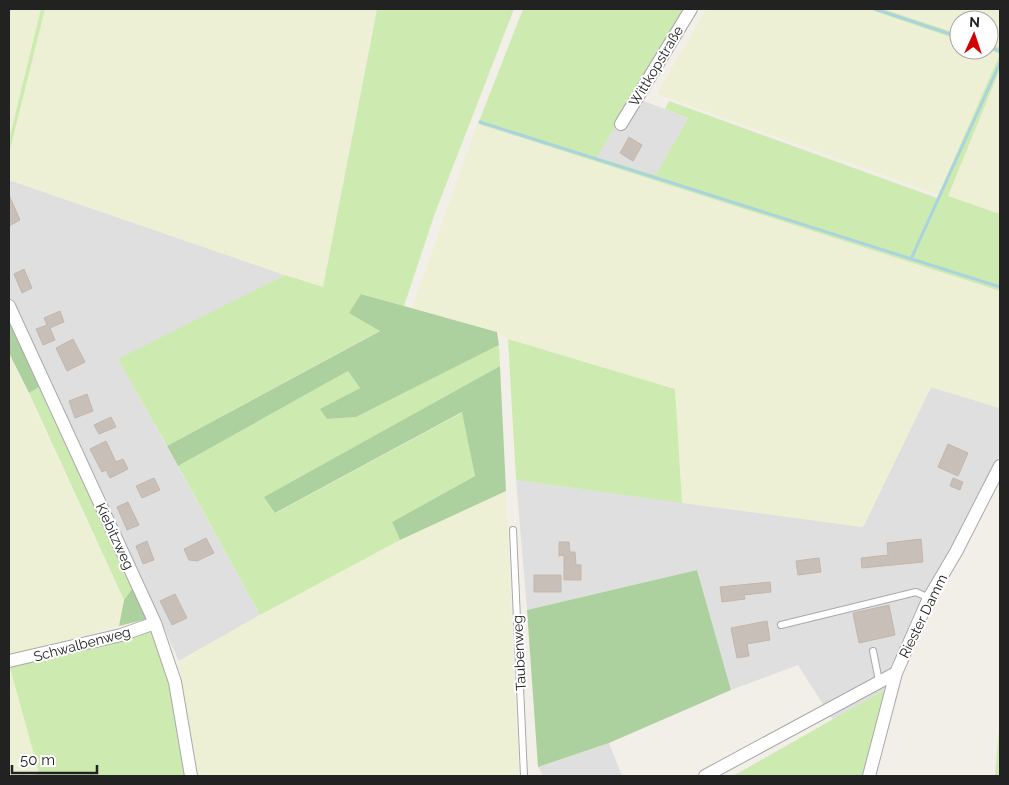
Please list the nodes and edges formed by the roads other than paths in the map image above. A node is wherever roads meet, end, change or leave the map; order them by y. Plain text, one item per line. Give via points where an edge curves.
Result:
1 (692, 9) edge
2 (621, 124) dead end
3 (9, 306) edge
4 (1000, 466) edge
5 (513, 530) dead end
6 (929, 598) junction
7 (155, 623) junction
8 (781, 625) dead end
9 (872, 651) dead end
10 (9, 661) edge
11 (896, 673) junction
12 (879, 681) junction
13 (191, 776) edge
14 (524, 776) edge
15 (705, 776) edge
16 (870, 776) edge

1 - 2 street, Wittkopstraße
3 - 7 street, Kiebitzweg
4 - 6 street, Riester Damm
5 - 14 lane, Taubenweg
6 - 8 lane via 916,592
6 - 11 street, Riester Damm
7 - 10 street, Schwalbenweg via 121,636
7 - 13 street, Kiebitzweg via 175,682
9 - 12 lane
11 - 12 street
11 - 16 street, Riester Damm
12 - 15 street

